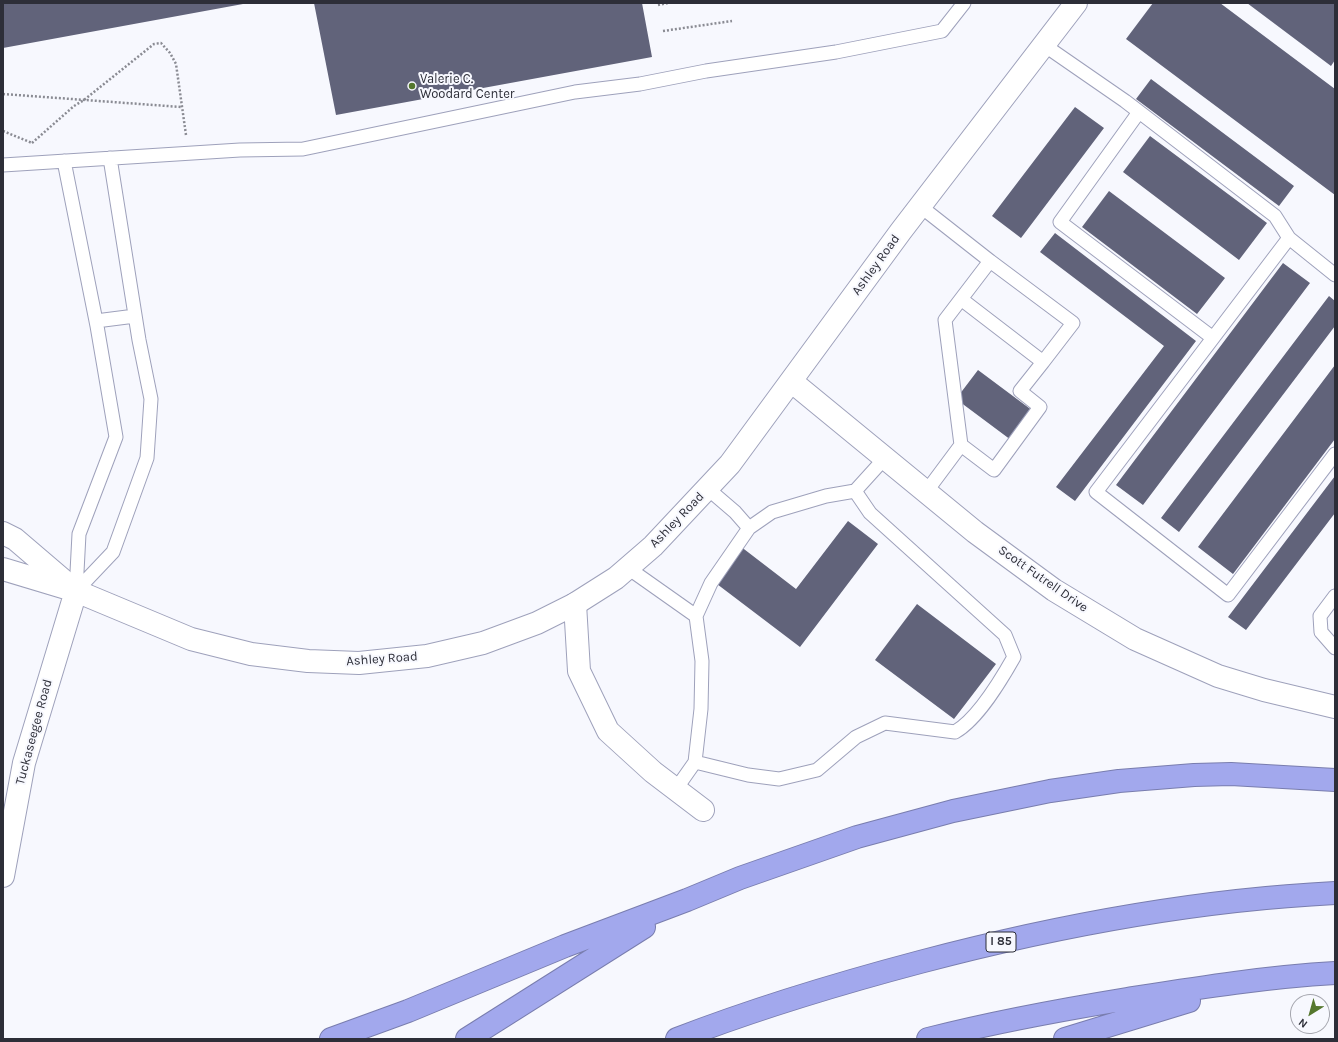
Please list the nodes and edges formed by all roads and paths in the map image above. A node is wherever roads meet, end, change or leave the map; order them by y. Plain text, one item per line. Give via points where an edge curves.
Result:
1 (668, 3) edge
2 (964, 3) edge
3 (1076, 3) edge
4 (658, 5) dead end
5 (732, 21) dead end
6 (663, 32) dead end
7 (1044, 45) junction
8 (3, 94) edge
9 (84, 100) junction
10 (181, 107) junction
11 (1139, 112) junction
12 (3, 131) edge
13 (32, 143) junction
14 (34, 148) dead end
15 (189, 153) junction
16 (110, 158) junction
17 (64, 161) junction
18 (3, 165) edge
19 (920, 206) junction
20 (1289, 238) junction
21 (990, 261) junction
22 (1335, 274) edge
23 (961, 299) junction
24 (135, 316) junction
25 (96, 321) junction
26 (1213, 338) junction
27 (1043, 362) junction
28 (790, 381) junction
29 (961, 445) junction
30 (1335, 454) edge
31 (884, 459) junction
32 (707, 488) junction
33 (855, 491) junction
34 (926, 492) junction
35 (749, 528) junction
36 (3, 533) edge
37 (628, 568) junction
38 (3, 570) edge
39 (76, 591) junction
40 (1335, 596) edge
41 (575, 604) junction
42 (696, 616) junction
43 (1335, 648) edge
44 (1335, 707) edge
45 (695, 762) junction
46 (1335, 780) edge
47 (676, 789) junction
48 (703, 810) dead end
49 (3, 876) edge
50 (1335, 893) edge
51 (687, 900) junction
52 (1335, 973) edge
53 (1281, 976) junction
54 (331, 1039) edge
55 (467, 1039) edge
56 (677, 1039) edge
57 (928, 1039) edge
58 (1065, 1039) edge

1 - 4 path
2 - 15 lane via 942,31 836,52 575,92 303,149
3 - 7 street, Ashley Road
5 - 6 path
7 - 11 lane
7 - 19 street, Ashley Road
8 - 9 path
9 - 10 path
9 - 10 path via 154,44 161,43 176,64
9 - 13 path
10 - 15 path
11 - 20 lane via 1275,216
11 - 26 lane via 1060,222
12 - 13 path
13 - 14 path
15 - 16 lane
16 - 17 lane
16 - 24 lane
17 - 18 lane
17 - 25 lane
19 - 21 lane
19 - 28 street, Ashley Road
20 - 22 lane
20 - 26 lane
21 - 23 lane
21 - 27 lane via 1073,323
23 - 27 lane
23 - 29 lane via 945,320
24 - 25 lane
24 - 39 lane via 151,399 147,458 113,552
25 - 39 lane via 116,437 79,534
26 - 30 lane via 1096,492 1228,595
27 - 29 lane via 1020,391 1040,407 994,470
28 - 31 street, Scott Futrell Drive
28 - 32 street, Ashley Road via 730,464
29 - 34 lane
31 - 33 lane
31 - 34 street, Scott Futrell Drive
32 - 35 lane
32 - 37 street, Ashley Road
33 - 35 lane via 826,496 772,512
33 - 45 lane via 870,513 1005,635 1014,657 1001,681 965,726 955,732 885,723 856,737 817,770 779,780
34 - 44 street, Scott Futrell Drive via 1054,590 1135,639 1218,676
35 - 42 lane via 711,583
36 - 39 street, Ashley Road via 15,539
37 - 41 street, Ashley Road
37 - 42 lane
38 - 39 street, Ashley Road
39 - 41 street, Ashley Road via 191,639 251,654 308,661 359,663 427,656 483,643 537,623
39 - 49 street, Tuckaseegee Road via 24,763
40 - 43 lane via 1320,616 1321,632
41 - 47 street via 579,671 608,731
42 - 45 lane via 702,661 701,709
45 - 47 lane
46 - 51 highway via 1194,774 1050,791 953,811 857,838 740,878
47 - 48 street
50 - 56 highway, I 85 via 1239,901 1108,919 1008,940 820,989
51 - 54 highway
51 - 55 highway
52 - 53 highway
53 - 57 highway via 1022,1016
53 - 58 highway

